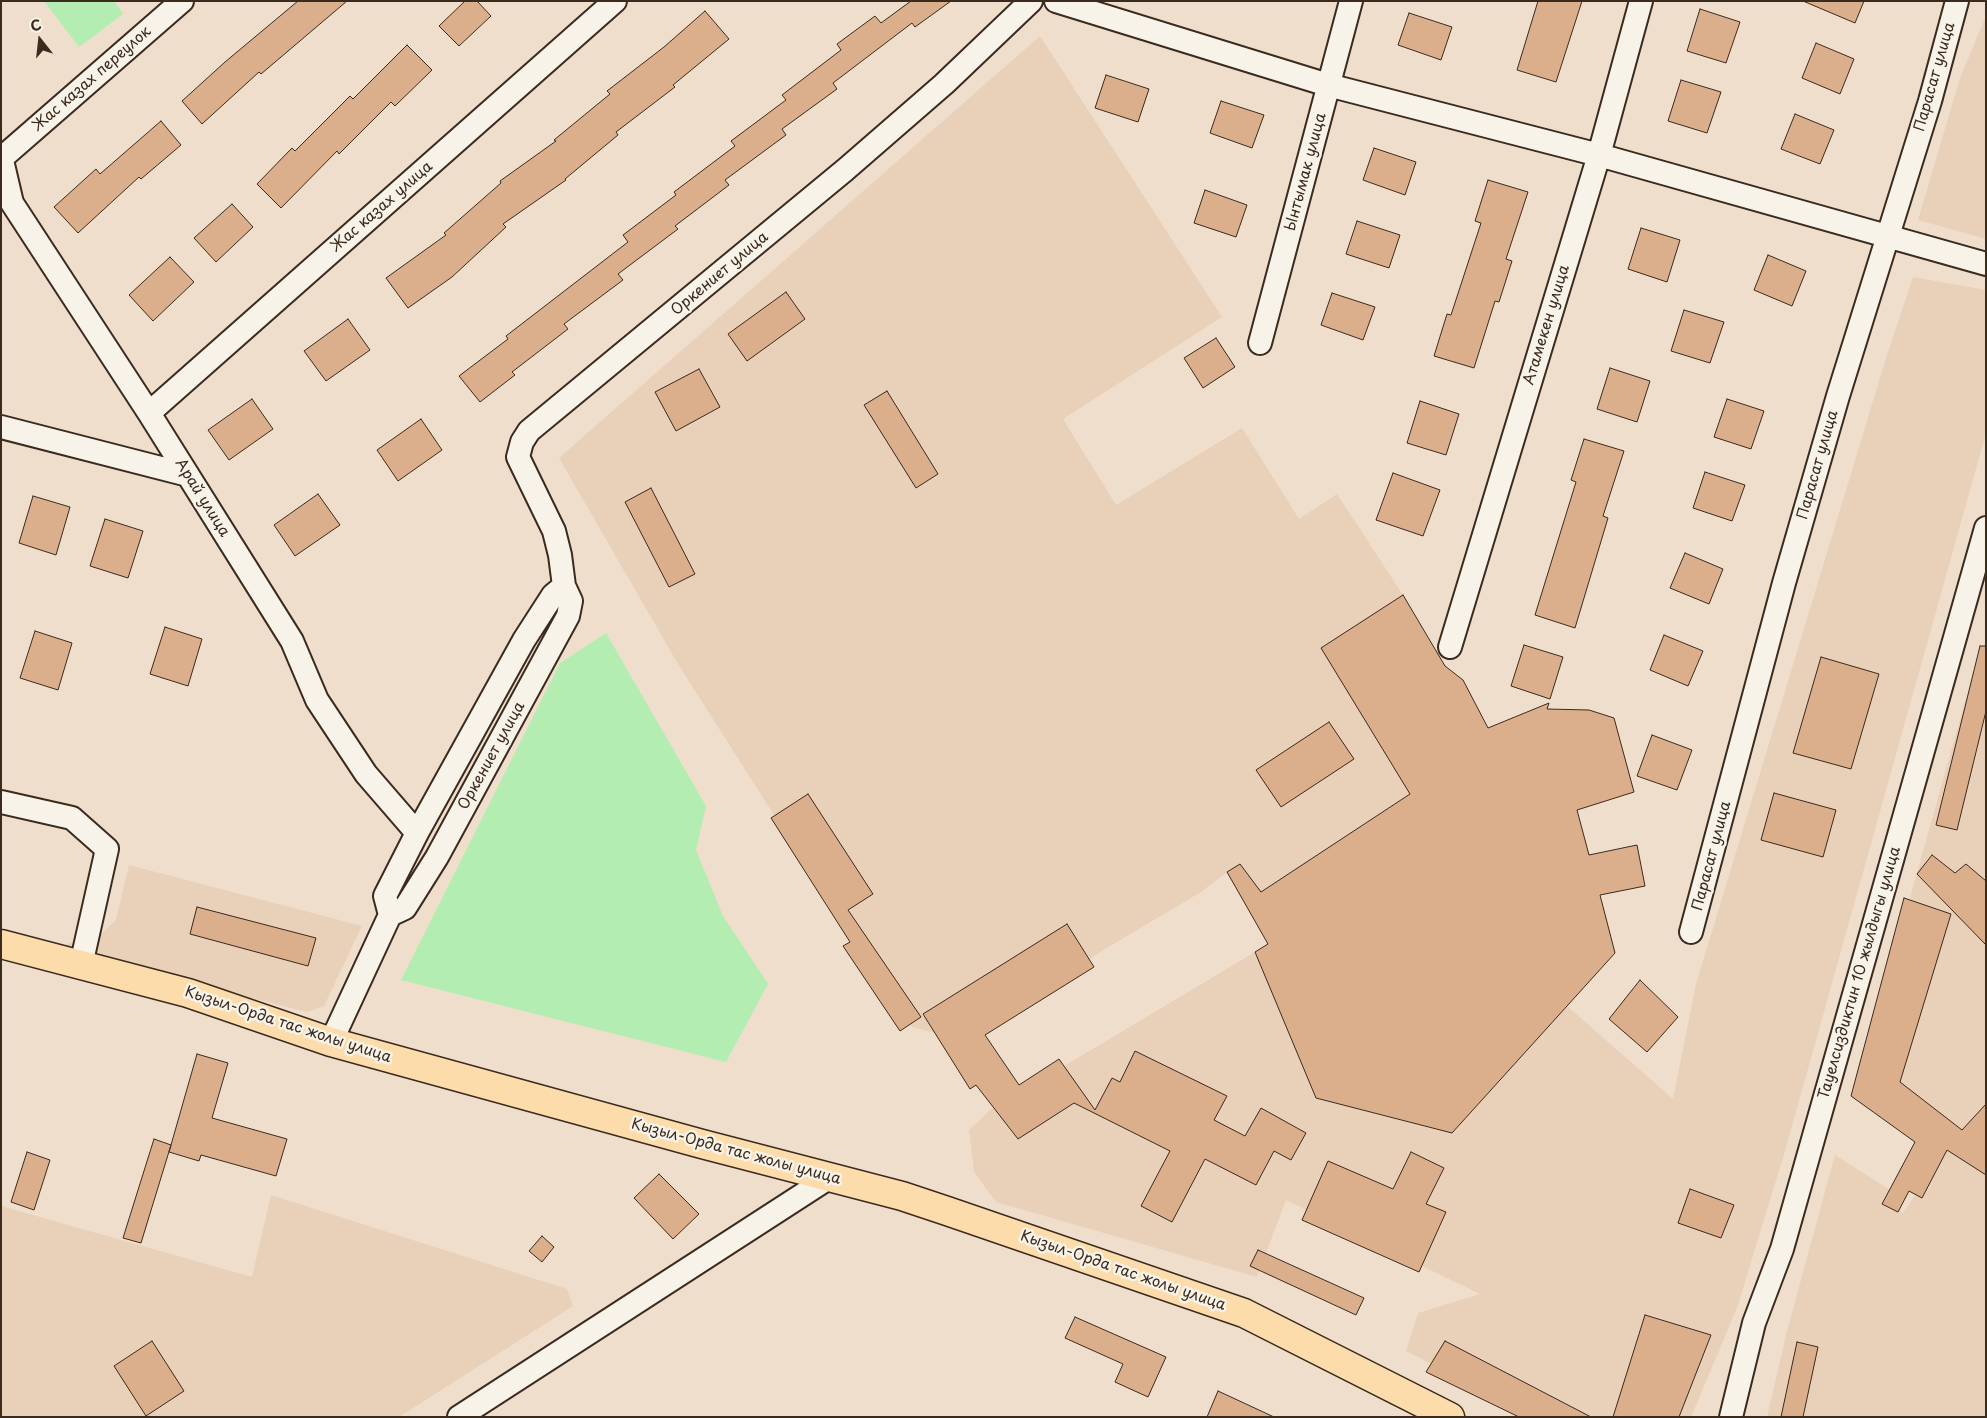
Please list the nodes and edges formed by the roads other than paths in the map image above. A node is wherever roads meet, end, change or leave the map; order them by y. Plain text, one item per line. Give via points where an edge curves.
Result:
1 (182, 1) edge
2 (615, 1) edge
3 (1031, 1) edge
4 (1058, 1) edge
5 (1351, 1) edge
6 (1641, 1) edge
7 (1956, 1) edge
8 (1328, 85) junction
9 (1599, 155) junction
10 (2, 156) edge
11 (1888, 237) junction
12 (1986, 264) edge
13 (1260, 343) dead end
14 (149, 413) junction
15 (1, 427) edge
16 (188, 475) junction
17 (1986, 528) edge
18 (1979, 580) edge
19 (564, 586) junction
20 (1450, 647) dead end
21 (1, 802) edge
22 (417, 833) junction
23 (390, 914) junction
24 (1691, 932) dead end
25 (1, 944) edge
26 (81, 965) junction
27 (331, 1042) junction
28 (830, 1177) junction
29 (459, 1417) edge
30 (1450, 1417) edge
31 (1731, 1417) edge

1 - 10 street, Жас казах переулок
2 - 14 street, Жас казах улица
3 - 19 street, Оркениет улица via 944,84 845,170 530,431 522,442 518,457 554,531
4 - 8 street
5 - 8 street, Ынтымак улица
6 - 9 street, Атамекен улица
7 - 11 street, Парасат улица via 1930,101
8 - 9 street
8 - 13 street, Ынтымак улица
9 - 11 street
9 - 20 street, Атамекен улица
10 - 14 street, Арай улица via 12,203
11 - 12 street
11 - 24 street, Парасат улица via 1784,583
14 - 16 street, Арай улица
15 - 16 street
16 - 22 street, Арай улица via 292,641 317,700 366,774
17 - 18 street, Тауелсиздиктин 10 жылдыгы улица
18 - 31 street, Тауелсиздиктин 10 жылдыгы улица via 1782,1249 1754,1323
19 - 22 street, Оркениет улица via 553,596 524,640
19 - 23 street, Оркениет улица via 571,601 564,627 432,864 405,908
21 - 26 street via 72,818 107,849
22 - 23 street, Оркениет улица via 385,896
23 - 27 street, Оркениет улица
25 - 26 main road, Кызыл-Орда тас жолы улица
26 - 27 main road, Кызыл-Орда тас жолы улица via 188,993
27 - 28 main road, Кызыл-Орда тас жолы улица
28 - 29 street
28 - 30 main road, Кызыл-Орда тас жолы улица via 938,1208 1244,1313

